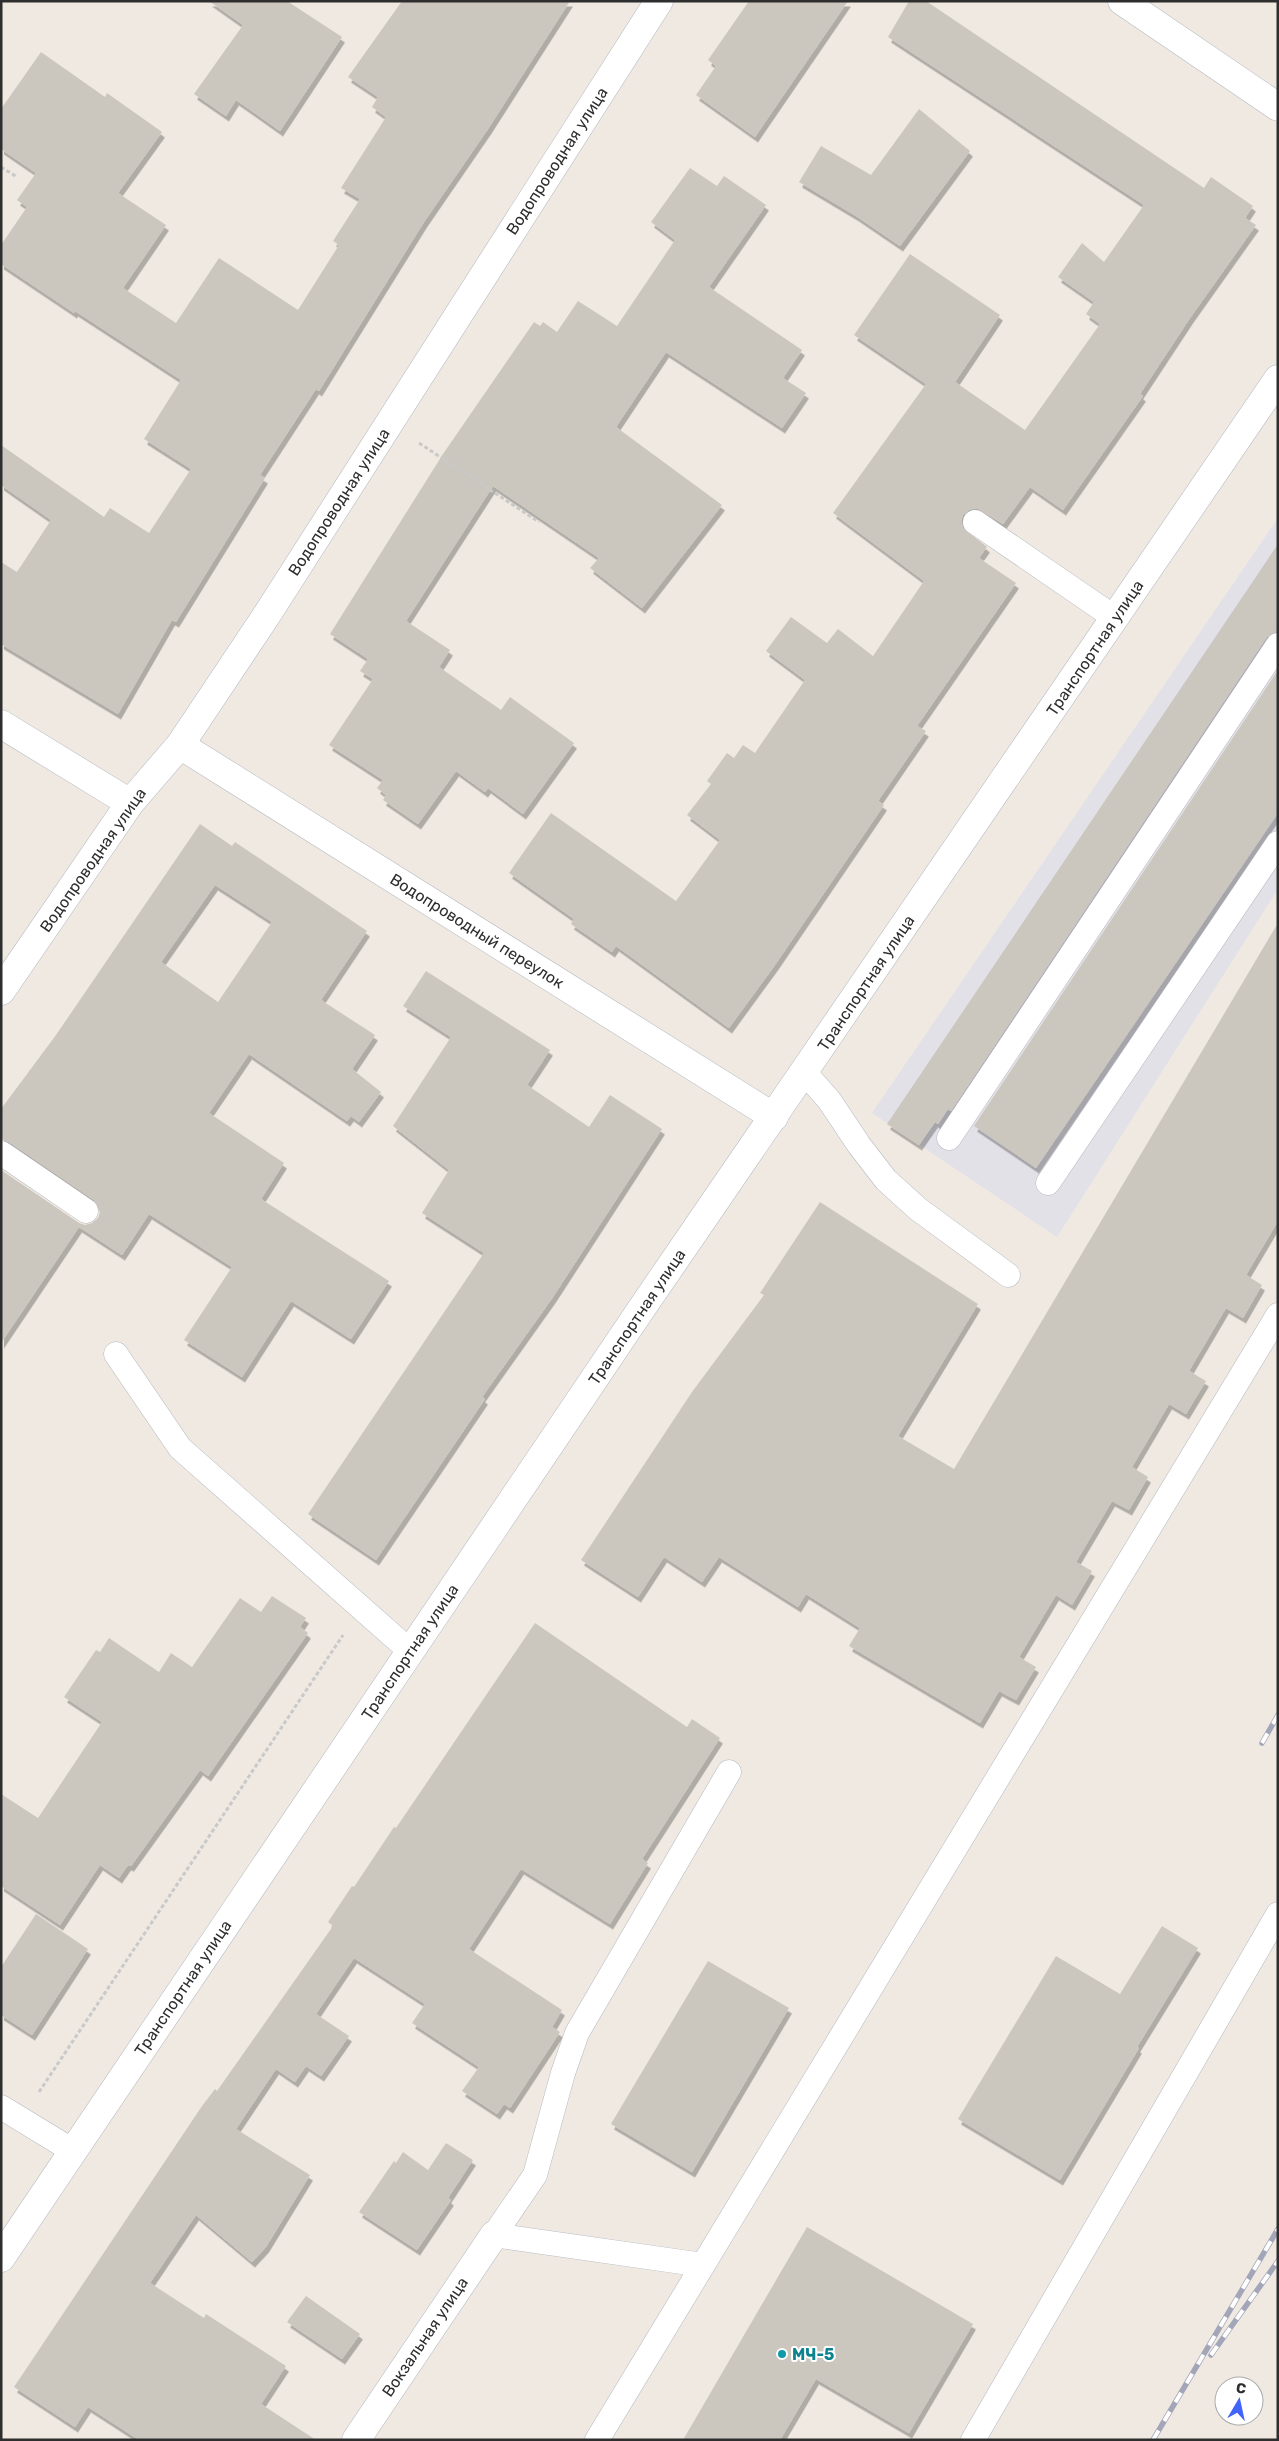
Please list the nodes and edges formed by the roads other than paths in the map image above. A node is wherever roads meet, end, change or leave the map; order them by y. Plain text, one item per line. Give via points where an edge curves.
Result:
1 (659, 1) edge
2 (1136, 5) edge
3 (1278, 107) edge
4 (1278, 379) edge
5 (975, 522) dead end
6 (1115, 618) junction
7 (1278, 645) edge
8 (1, 724) edge
9 (180, 745) junction
10 (130, 803) junction
11 (1278, 843) edge
12 (1, 991) edge
13 (805, 1073) junction
14 (774, 1117) junction
15 (949, 1138) dead end
16 (1, 1153) edge
17 (1048, 1184) dead end
18 (86, 1211) dead end
19 (1008, 1275) dead end
20 (1278, 1315) edge
21 (116, 1354) dead end
22 (410, 1651) junction
23 (729, 1772) dead end
24 (1278, 1914) edge
25 (11, 2113) edge
26 (73, 2151) junction
27 (494, 2235) junction
28 (1, 2258) edge
29 (703, 2266) junction
30 (356, 2440) edge
31 (597, 2440) edge
32 (972, 2440) edge

1 - 9 street, Водопроводная улица
2 - 3 street
4 - 6 street, Транспортная улица
5 - 6 lane
6 - 13 street, Транспортная улица
7 - 15 lane
8 - 10 street
9 - 10 street, Водопроводная улица
9 - 14 street, Водопроводный переулок
10 - 12 street, Водопроводная улица
11 - 17 lane
13 - 14 street, Транспортная улица
13 - 19 lane via 830,1100 886,1180 918,1209
14 - 22 street, Транспортная улица
16 - 18 lane
20 - 29 lane
21 - 22 lane via 180,1448
22 - 26 street, Транспортная улица
23 - 27 lane via 577,2033 534,2175
24 - 32 lane
25 - 26 lane
26 - 28 street, Транспортная улица
27 - 29 lane
27 - 30 street, Вокзальная улица
29 - 31 lane

